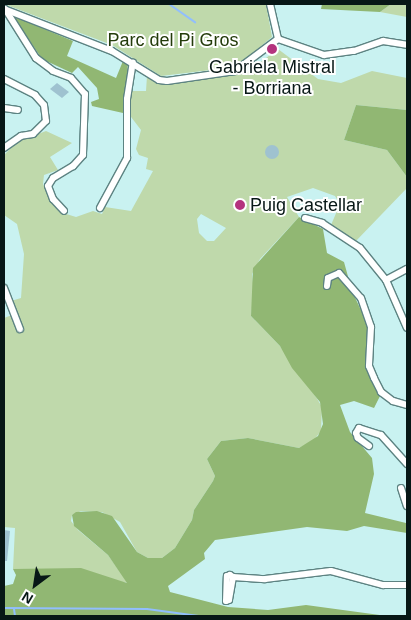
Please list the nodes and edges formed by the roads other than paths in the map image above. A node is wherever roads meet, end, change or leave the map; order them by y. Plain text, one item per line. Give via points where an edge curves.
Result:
1 (270, 4) edge
2 (4, 9) edge
3 (278, 39) junction
4 (407, 45) edge
5 (133, 62) junction
6 (4, 79) edge
7 (4, 108) edge
8 (18, 110) dead end
9 (4, 148) edge
10 (100, 208) dead end
11 (64, 211) dead end
12 (305, 218) dead end
13 (407, 268) edge
14 (386, 280) junction
15 (327, 286) dead end
16 (4, 288) edge
17 (407, 328) edge
18 (20, 329) dead end
19 (407, 405) edge
20 (368, 446) dead end
21 (407, 464) edge
22 (401, 488) dead end
23 (407, 506) edge
24 (233, 577) dead end
25 (407, 585) edge

1 - 3 street
2 - 5 street
2 - 11 street via 36,58 53,71 71,78 85,94 88,104 83,155 73,166 53,178 48,186 53,199
3 - 4 street via 324,55 354,51 383,41
3 - 5 street via 246,64 225,73 167,81 159,80
5 - 10 street via 127,100 127,158
6 - 9 street via 35,95 44,105 46,121 34,134 21,136
7 - 8 street
12 - 14 street via 322,223 360,248
13 - 14 street
14 - 17 street
15 - 19 street via 328,278 339,273 361,298 371,327 369,366 374,378 381,392
16 - 18 street
20 - 21 street via 358,438 356,433 360,428 381,434
22 - 23 street
24 - 25 street via 265,579 332,571 382,585

